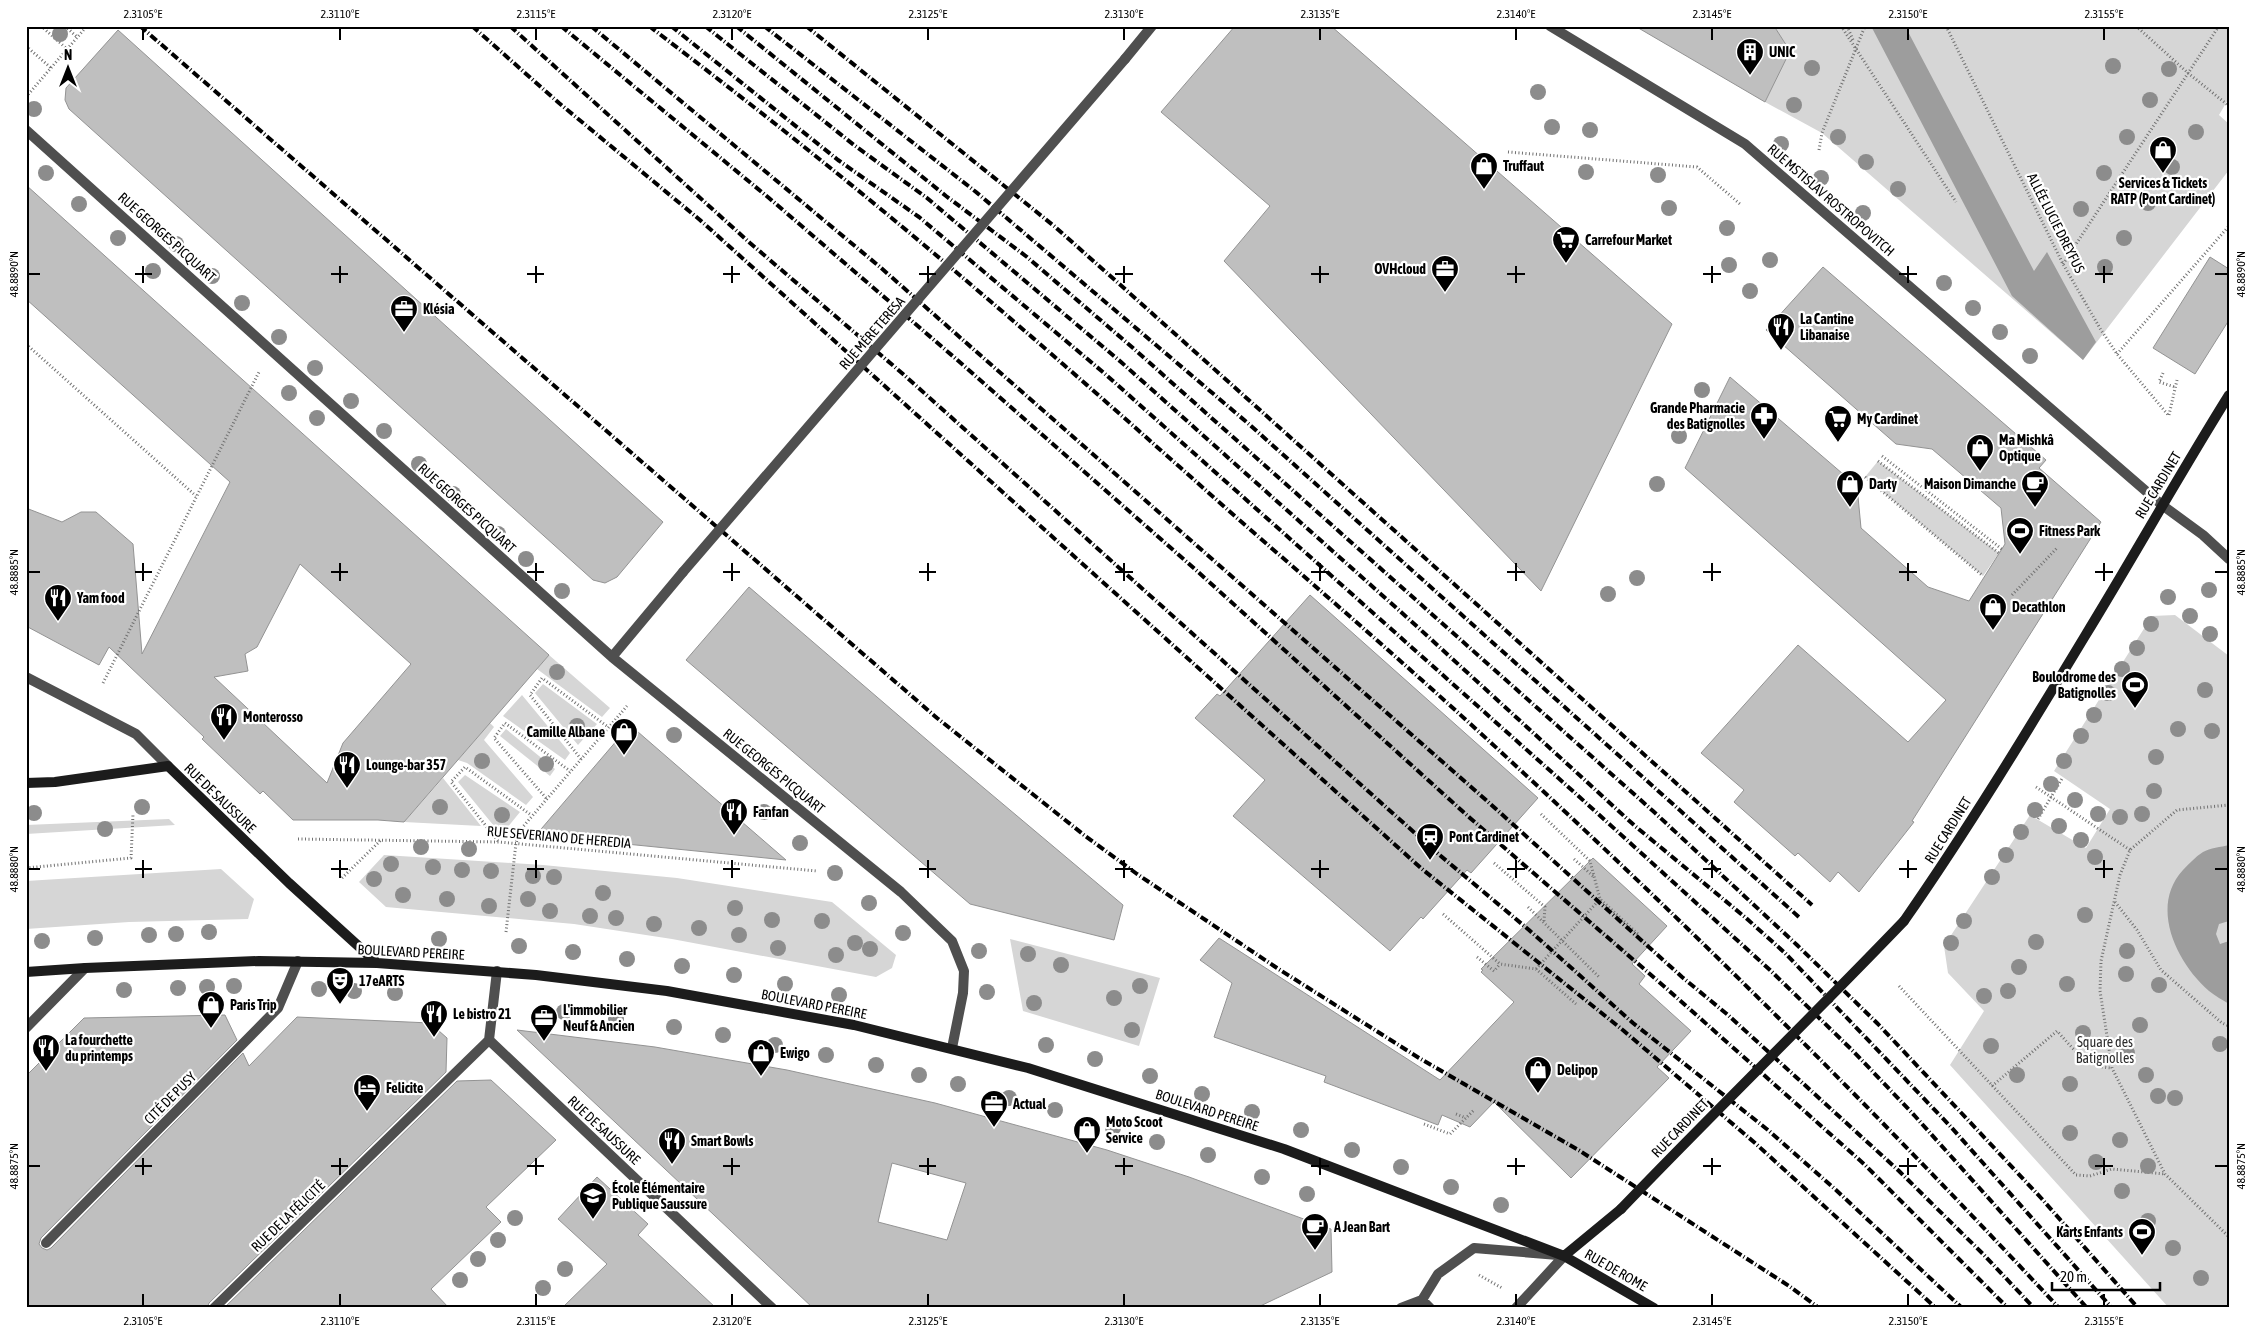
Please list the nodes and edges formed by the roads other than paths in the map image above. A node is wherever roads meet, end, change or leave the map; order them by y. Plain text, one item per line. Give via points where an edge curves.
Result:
1 (1152, 26) edge
2 (1550, 26) edge
3 (26, 130) edge
4 (2229, 395) edge
5 (2162, 505) junction
6 (2229, 559) edge
7 (612, 657) junction
8 (26, 677) edge
9 (168, 766) junction
10 (26, 783) edge
11 (298, 961) junction
12 (377, 963) junction
13 (85, 968) junction
14 (497, 971) junction
15 (26, 972) edge
16 (26, 1028) edge
17 (489, 1040) junction
18 (952, 1048) junction
19 (46, 1243) dead end
20 (1564, 1256) junction
21 (1422, 1300) junction
22 (214, 1308) edge
23 (772, 1308) edge
24 (1401, 1308) edge
25 (1430, 1308) edge
26 (1516, 1308) edge
27 (1654, 1308) edge

1 - 7 street, RUE MÈRE TERESA, bridge
2 - 5 street, RUE MSTISLAV ROSTROPOVITCH via 1745,144
3 - 7 street, RUE GEORGES PICQUART
4 - 5 main road, RUE CARDINET
5 - 6 street, RUE MSTISLAV ROSTROPOVITCH
5 - 20 main road, RUE CARDINET, bridge via 2085,637 1942,867 1904,922 1621,1209
7 - 18 street, RUE GEORGES PICQUART via 901,892 952,941 964,971
8 - 9 street, RUE DE SAUSSURE via 136,734
9 - 10 main road
9 - 12 main road, RUE DE SAUSSURE via 288,883
11 - 12 main road, BOULEVARD PEREIRE
11 - 13 main road, BOULEVARD PEREIRE
11 - 19 street, CITÉ DE PUSY via 278,1008
12 - 14 main road, BOULEVARD PEREIRE
13 - 15 main road, BOULEVARD PEREIRE
13 - 16 street
14 - 17 street
14 - 18 main road, BOULEVARD PEREIRE via 667,991 854,1025
17 - 22 street, RUE DE LA FÉLICITÉ
17 - 23 street, RUE DE SAUSSURE
18 - 20 main road, BOULEVARD PEREIRE via 1028,1068 1284,1149
20 - 21 street via 1474,1248 1438,1274
20 - 26 street
20 - 27 main road, RUE DE ROME
21 - 24 street
21 - 25 street

